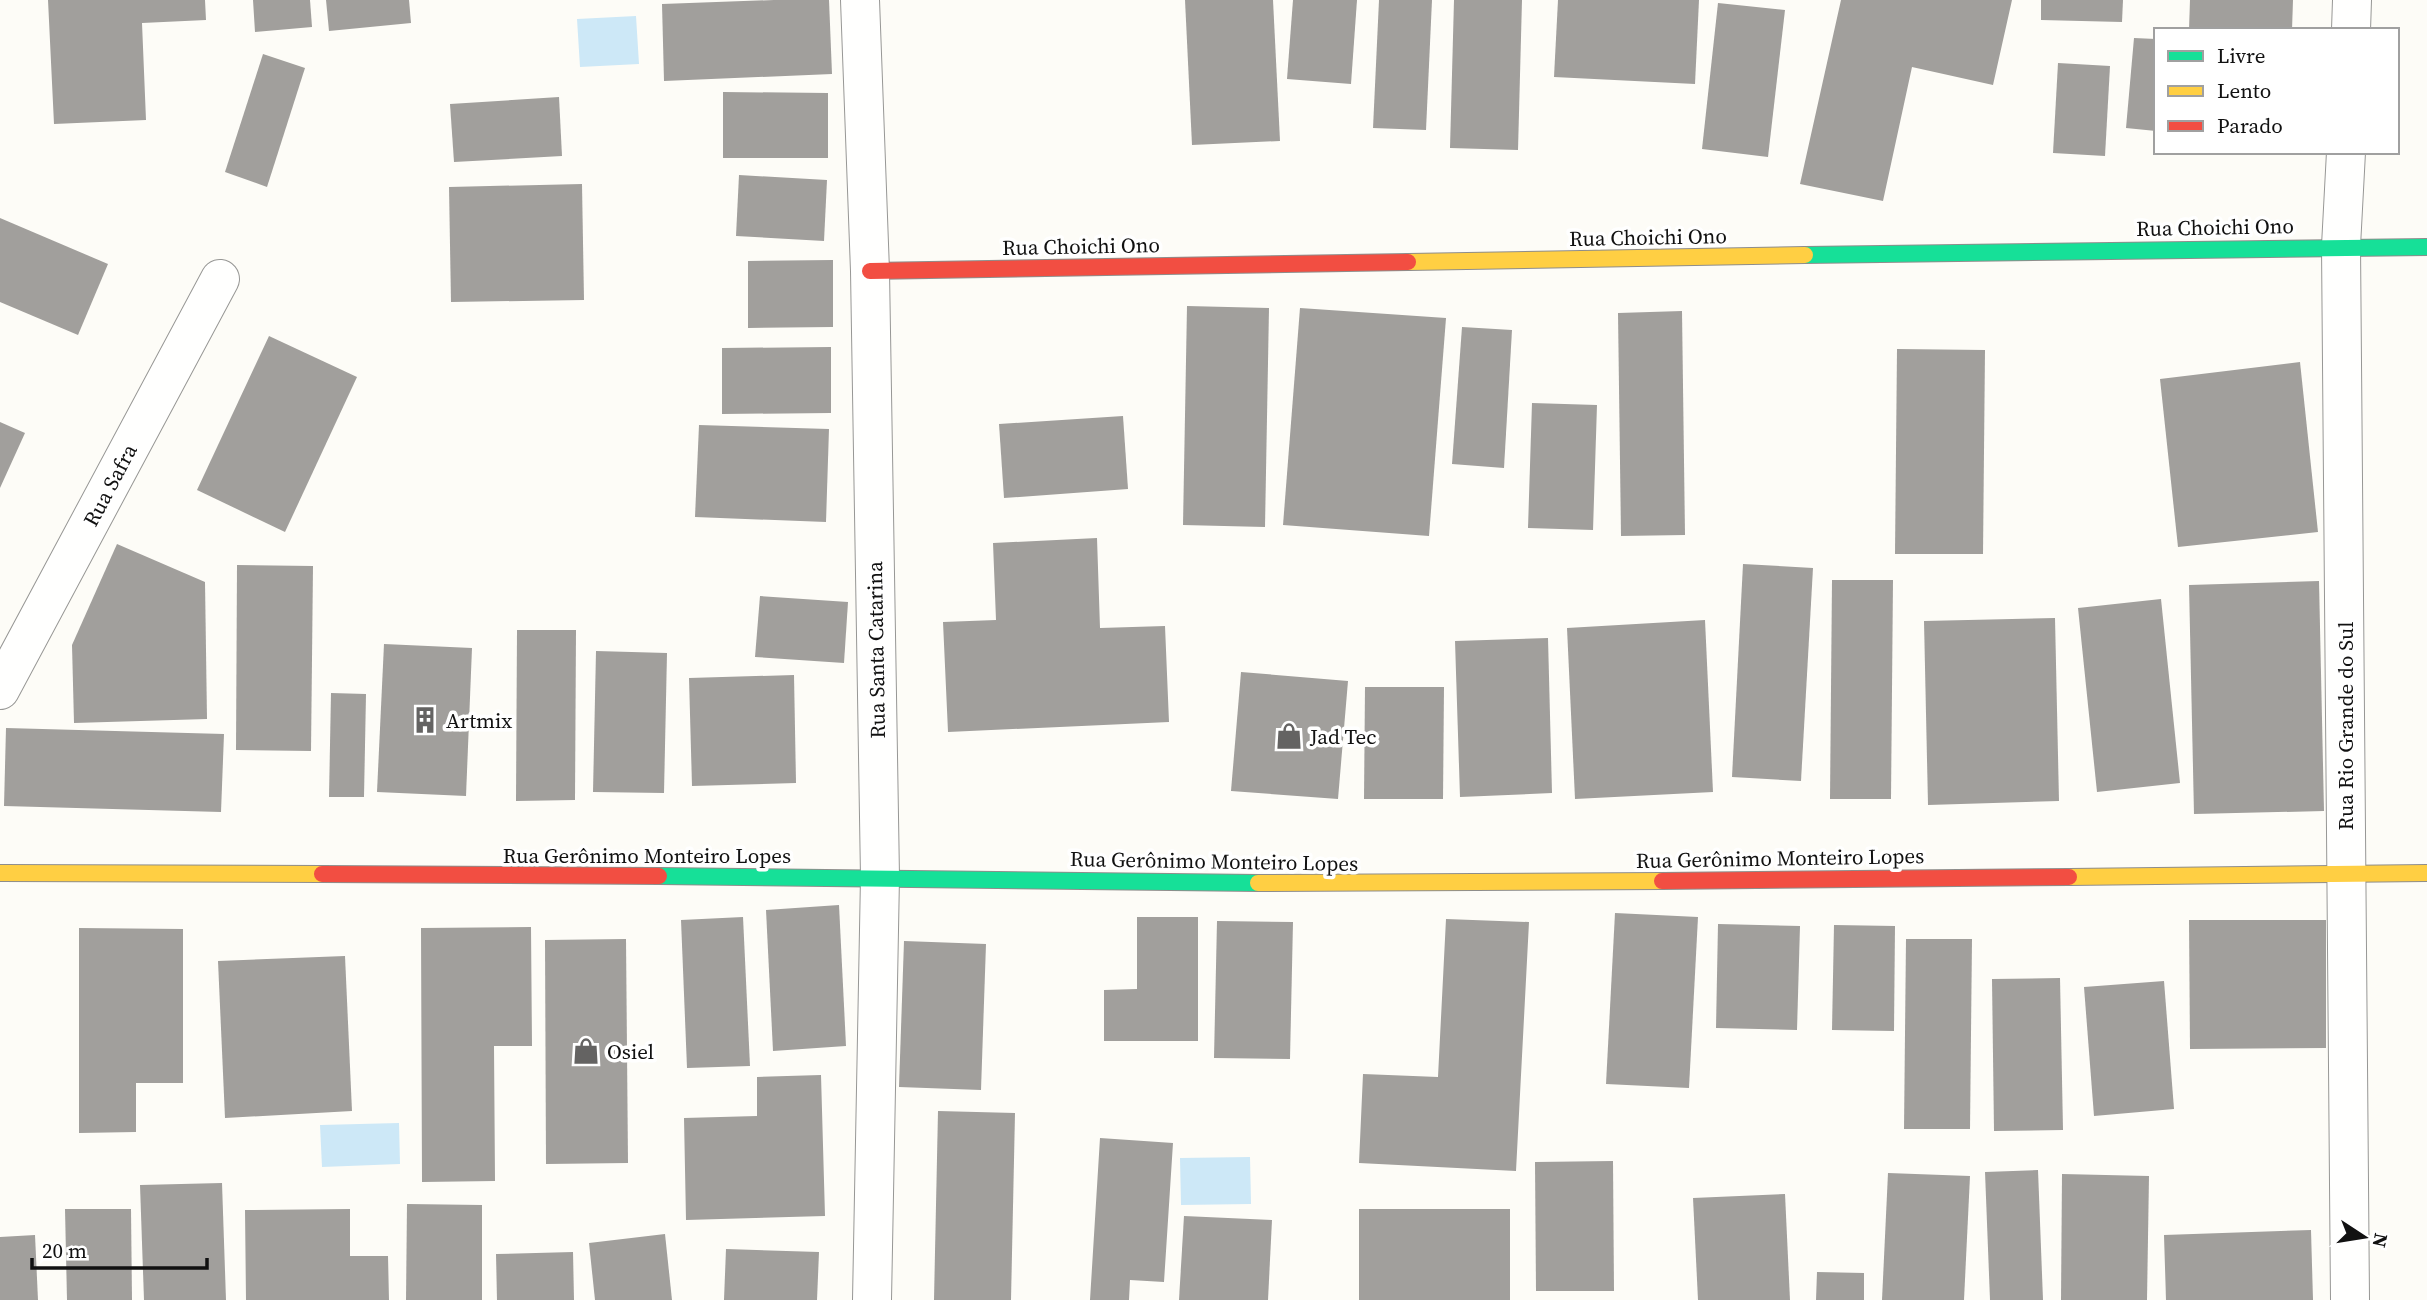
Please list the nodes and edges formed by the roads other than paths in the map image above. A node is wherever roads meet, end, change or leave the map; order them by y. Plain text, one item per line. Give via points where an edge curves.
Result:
1 (860, 0) edge
2 (2352, 0) edge
3 (2351, 28) edge
4 (2346, 154) edge
5 (2342, 246) junction
6 (2427, 247) edge
7 (870, 271) junction
8 (220, 279) dead end
9 (0, 690) edge
10 (0, 873) edge
11 (2346, 873) junction
12 (2427, 873) edge
13 (880, 877) junction
14 (872, 1300) edge
15 (2350, 1300) edge

1 - 7 street, Rua Santa Catarina
2 - 3 street
4 - 5 street, Rua Rio Grande do Sul
5 - 6 street, Rua Choichi Ono
5 - 7 street, Rua Choichi Ono
5 - 11 street, Rua Rio Grande do Sul
7 - 13 street, Rua Santa Catarina
8 - 9 street, Rua Safra
10 - 13 street, Rua Gerônimo Monteiro Lopes
11 - 12 street, Rua Gerônimo Monteiro Lopes
11 - 13 street, Rua Gerônimo Monteiro Lopes via 1340,884
11 - 15 street, Rua Rio Grande do Sul
13 - 14 street, Rua Santa Catarina

